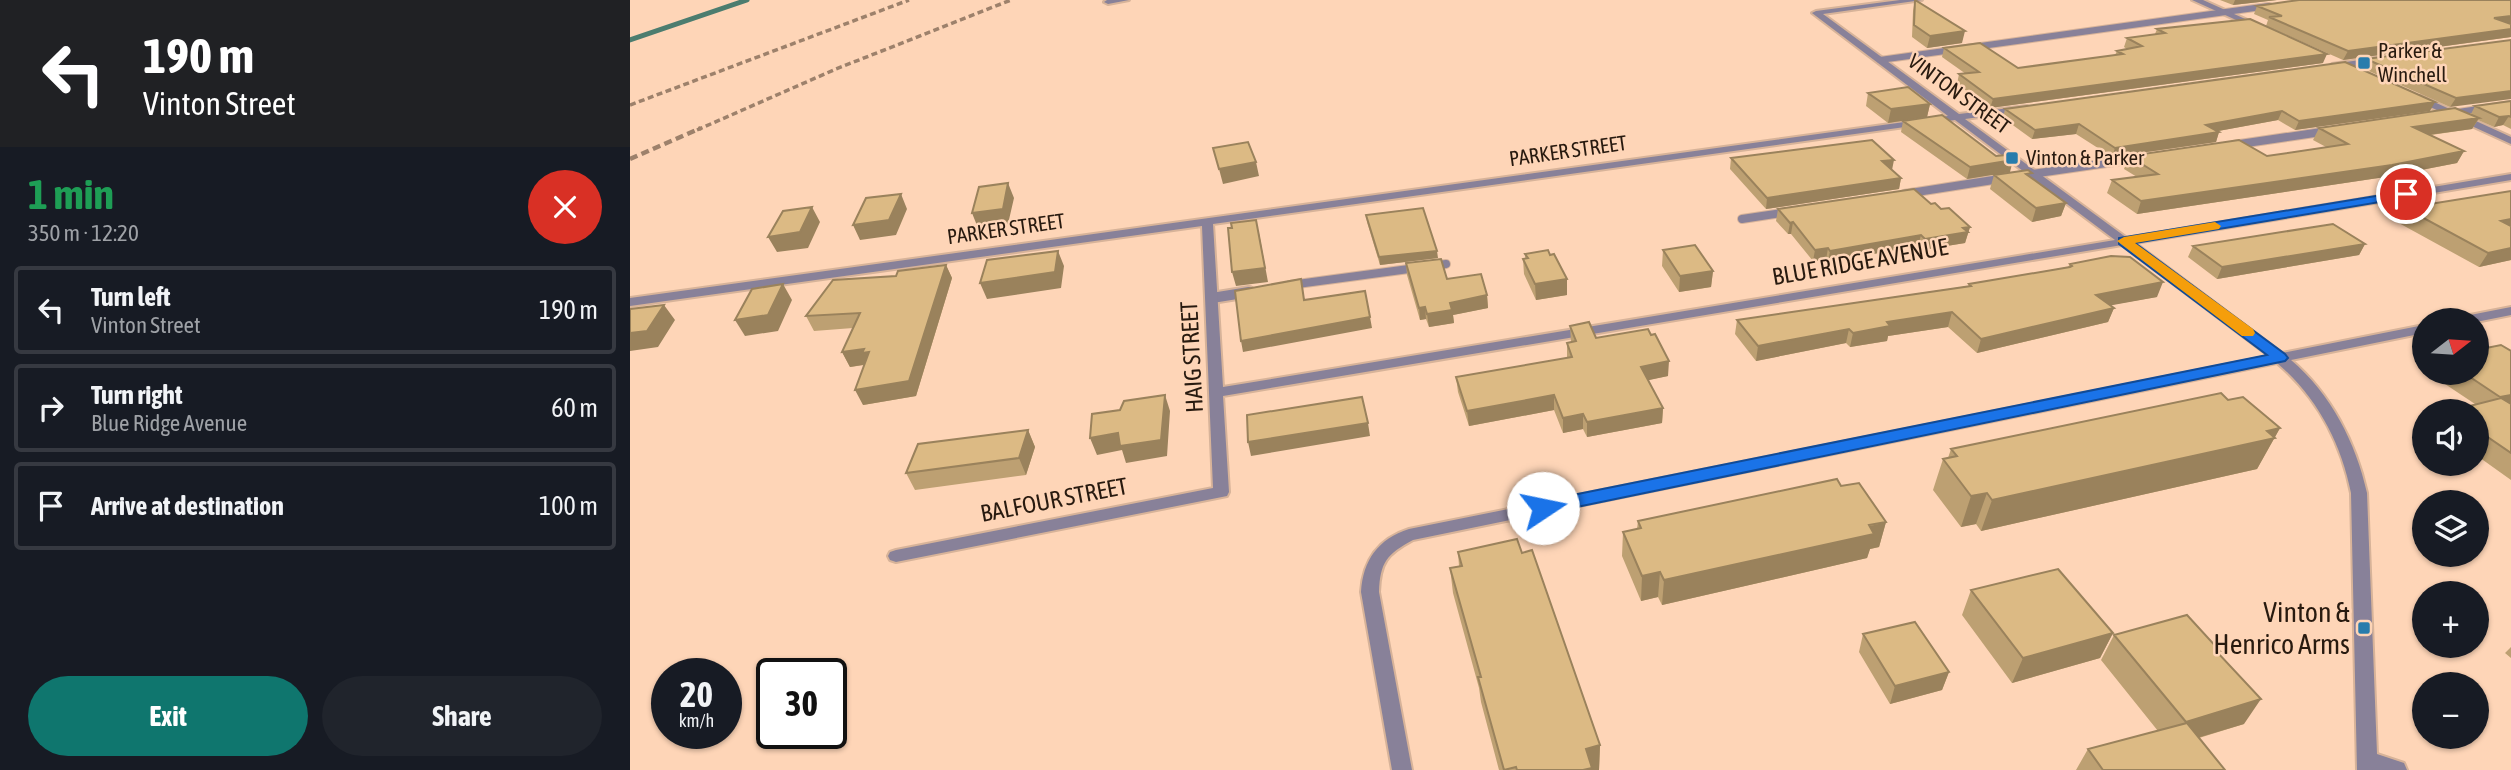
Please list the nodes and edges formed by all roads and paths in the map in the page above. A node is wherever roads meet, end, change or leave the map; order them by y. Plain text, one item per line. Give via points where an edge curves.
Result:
1 (1125, 0) edge
2 (1919, 0) edge
3 (2196, 0) edge
4 (1108, 2) dead end
5 (2276, 6) edge
6 (2225, 13) junction
7 (2273, 33) edge
8 (2332, 59) dead end
9 (2386, 60) edge
10 (1880, 61) junction
11 (2346, 65) junction
12 (2318, 69) edge
13 (2369, 76) edge
14 (2404, 92) edge
15 (2511, 104) edge
16 (2030, 107) edge
17 (2452, 113) junction
18 (2438, 115) edge
19 (1957, 117) junction
20 (2344, 129) edge
21 (2511, 141) edge
22 (2223, 146) edge
23 (2156, 156) edge
24 (2035, 174) junction
25 (2511, 177) edge
26 (1889, 197) edge
27 (1795, 211) edge
28 (1742, 219) dead end
29 (1208, 220) junction
30 (2124, 241) junction
31 (1446, 264) edge
32 (1273, 288) edge
33 (1261, 290) edge
34 (1212, 299) junction
35 (630, 302) edge
36 (2511, 311) edge
37 (2489, 315) edge
38 (2412, 331) edge
39 (2280, 358) junction
40 (1216, 393) junction
41 (1220, 492) joint
42 (896, 556) dead end
43 (2367, 765) edge
44 (1402, 770) edge
45 (2397, 770) edge

1 - 4 street
2 - 10 street, VINTON STREET via 1816,13
3 - 6 street
5 - 6 lane
6 - 7 street
6 - 10 lane
8 - 11 street
9 - 11 street
10 - 19 street, VINTON STREET
11 - 12 street
11 - 13 street
14 - 17 street
15 - 17 lane
16 - 19 street, PARKER STREET
17 - 18 lane
17 - 21 street
19 - 24 street, VINTON STREET
19 - 29 street, PARKER STREET
20 - 22 lane
23 - 24 lane
24 - 26 lane
24 - 30 street, VINTON STREET
25 - 30 street, BLUE RIDGE AVENUE
27 - 28 lane
29 - 34 street, HAIG STREET
29 - 35 street, PARKER STREET
30 - 39 street, VINTON STREET
30 - 40 street, BLUE RIDGE AVENUE
31 - 32 lane
33 - 34 lane
34 - 40 street, HAIG STREET
36 - 37 street
38 - 39 street
39 - 43 street, VINTON STREET via 2330,415 2360,493
39 - 44 street via 1409,534 1385,550 1370,569 1370,592
40 - 41 street, HAIG STREET
41 - 42 street, BALFOUR STREET
43 - 45 street

